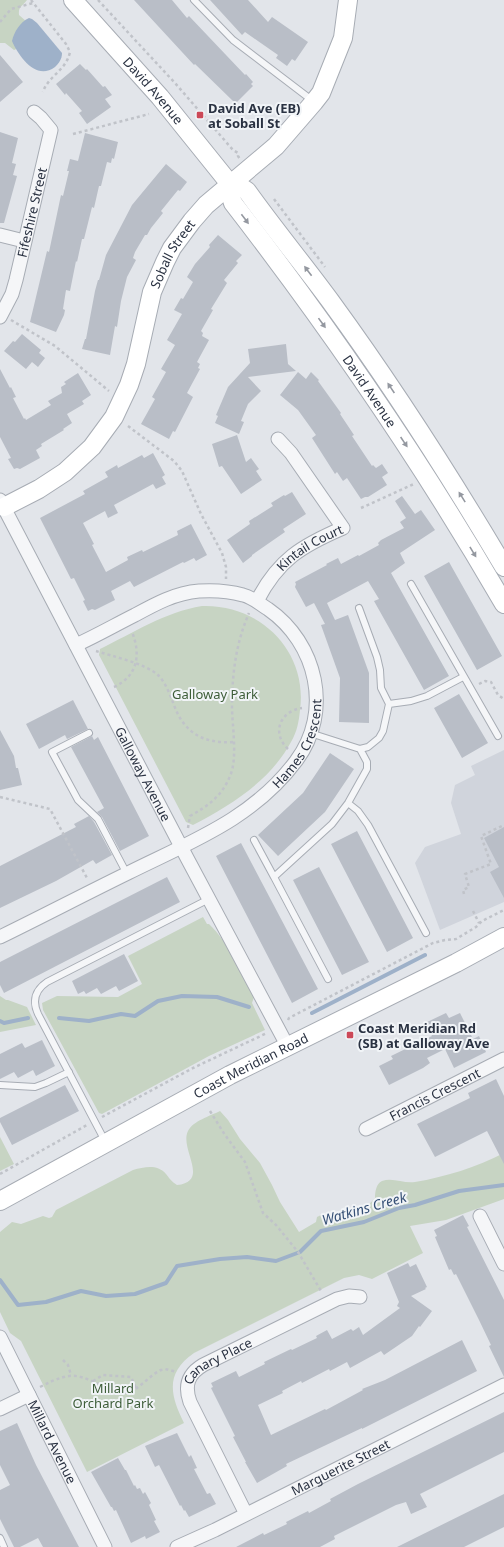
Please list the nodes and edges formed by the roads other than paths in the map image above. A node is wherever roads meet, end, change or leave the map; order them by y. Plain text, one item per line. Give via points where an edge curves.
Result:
1 (73, 0) edge
2 (194, 0) edge
3 (348, 0) edge
4 (314, 102) junction
5 (34, 112) dead end
6 (230, 184) junction
7 (0, 235) edge
8 (24, 241) junction
9 (1, 316) edge
10 (278, 439) dead end
11 (2, 503) edge
12 (504, 567) edge
13 (411, 584) dead end
14 (257, 601) junction
15 (504, 604) edge
16 (359, 608) dead end
17 (76, 646) junction
18 (463, 677) junction
19 (389, 704) junction
20 (89, 733) dead end
21 (310, 733) junction
22 (498, 736) dead end
23 (360, 750) junction
24 (348, 802) junction
25 (254, 840) dead end
26 (181, 847) junction
27 (127, 874) junction
28 (274, 877) junction
29 (209, 899) junction
30 (426, 933) dead end
31 (0, 937) edge
32 (503, 941) edge
33 (328, 980) dead end
34 (288, 1047) junction
35 (504, 1059) edge
36 (69, 1072) junction
37 (0, 1085) edge
38 (366, 1129) dead end
39 (106, 1144) junction
40 (0, 1201) edge
41 (480, 1216) dead end
42 (504, 1264) edge
43 (360, 1297) dead end
44 (0, 1336) edge
45 (504, 1386) edge
46 (29, 1395) junction
47 (0, 1409) edge
48 (246, 1514) junction
49 (0, 1538) edge
50 (4, 1547) edge
51 (105, 1547) edge
52 (177, 1547) edge

1 - 6 main road, David Avenue via 160,97
2 - 4 lane via 233,40
3 - 4 main road, Soball Street via 344,38 321,92
4 - 6 main road, Soball Street via 276,146
5 - 8 street, Fifeshire Street via 51,130
6 - 11 main road, Soball Street via 192,221 164,262 152,292 136,364 114,418 92,447 65,472 39,489
12 -> 6 main road, David Avenue via 432,448 332,302 247,191
6 -> 15 main road, David Avenue via 233,203 375,398
7 - 8 street
8 - 9 street, Fifeshire Street via 12,294
10 - 14 street, Kintail Court via 292,453 343,528 308,545 285,561 270,578
11 - 17 street, Galloway Avenue
13 - 18 lane
14 - 17 street, Hames Crescent via 223,591 181,594 162,601
14 - 21 street, Hames Crescent via 287,624 307,655 316,691 315,718
16 - 19 lane via 377,657 381,688
17 - 26 street, Galloway Avenue
18 - 19 lane via 427,696
18 - 22 lane
19 - 23 lane via 379,738
20 - 27 lane via 52,752 78,800 98,819
21 - 23 lane
21 - 26 street, Hames Crescent via 299,757 268,793 235,818
23 - 24 lane via 367,762 367,769
24 - 28 lane via 332,824
24 - 30 lane via 366,822
25 - 28 lane
26 - 27 street, Hames Crescent
26 - 29 street, Galloway Avenue
27 - 31 street, Hames Crescent
28 - 33 lane
29 - 34 street, Galloway Avenue
29 - 36 lane via 47,982 40,988 35,997 35,1007
32 - 34 main road, Coast Meridian Road
34 - 39 main road, Coast Meridian Road via 184,1100
35 - 38 street, Francis Crescent
36 - 37 lane via 35,1087
36 - 39 lane
39 - 40 main road, Coast Meridian Road
41 - 42 street
43 - 48 street, Canary Place via 337,1299 203,1365 190,1377 186,1387 190,1402
44 - 46 street, Millard Avenue
45 - 48 street, Marguerite Street
46 - 47 street
46 - 51 street, Millard Avenue
48 - 52 street, Marguerite Street
49 - 50 lane

